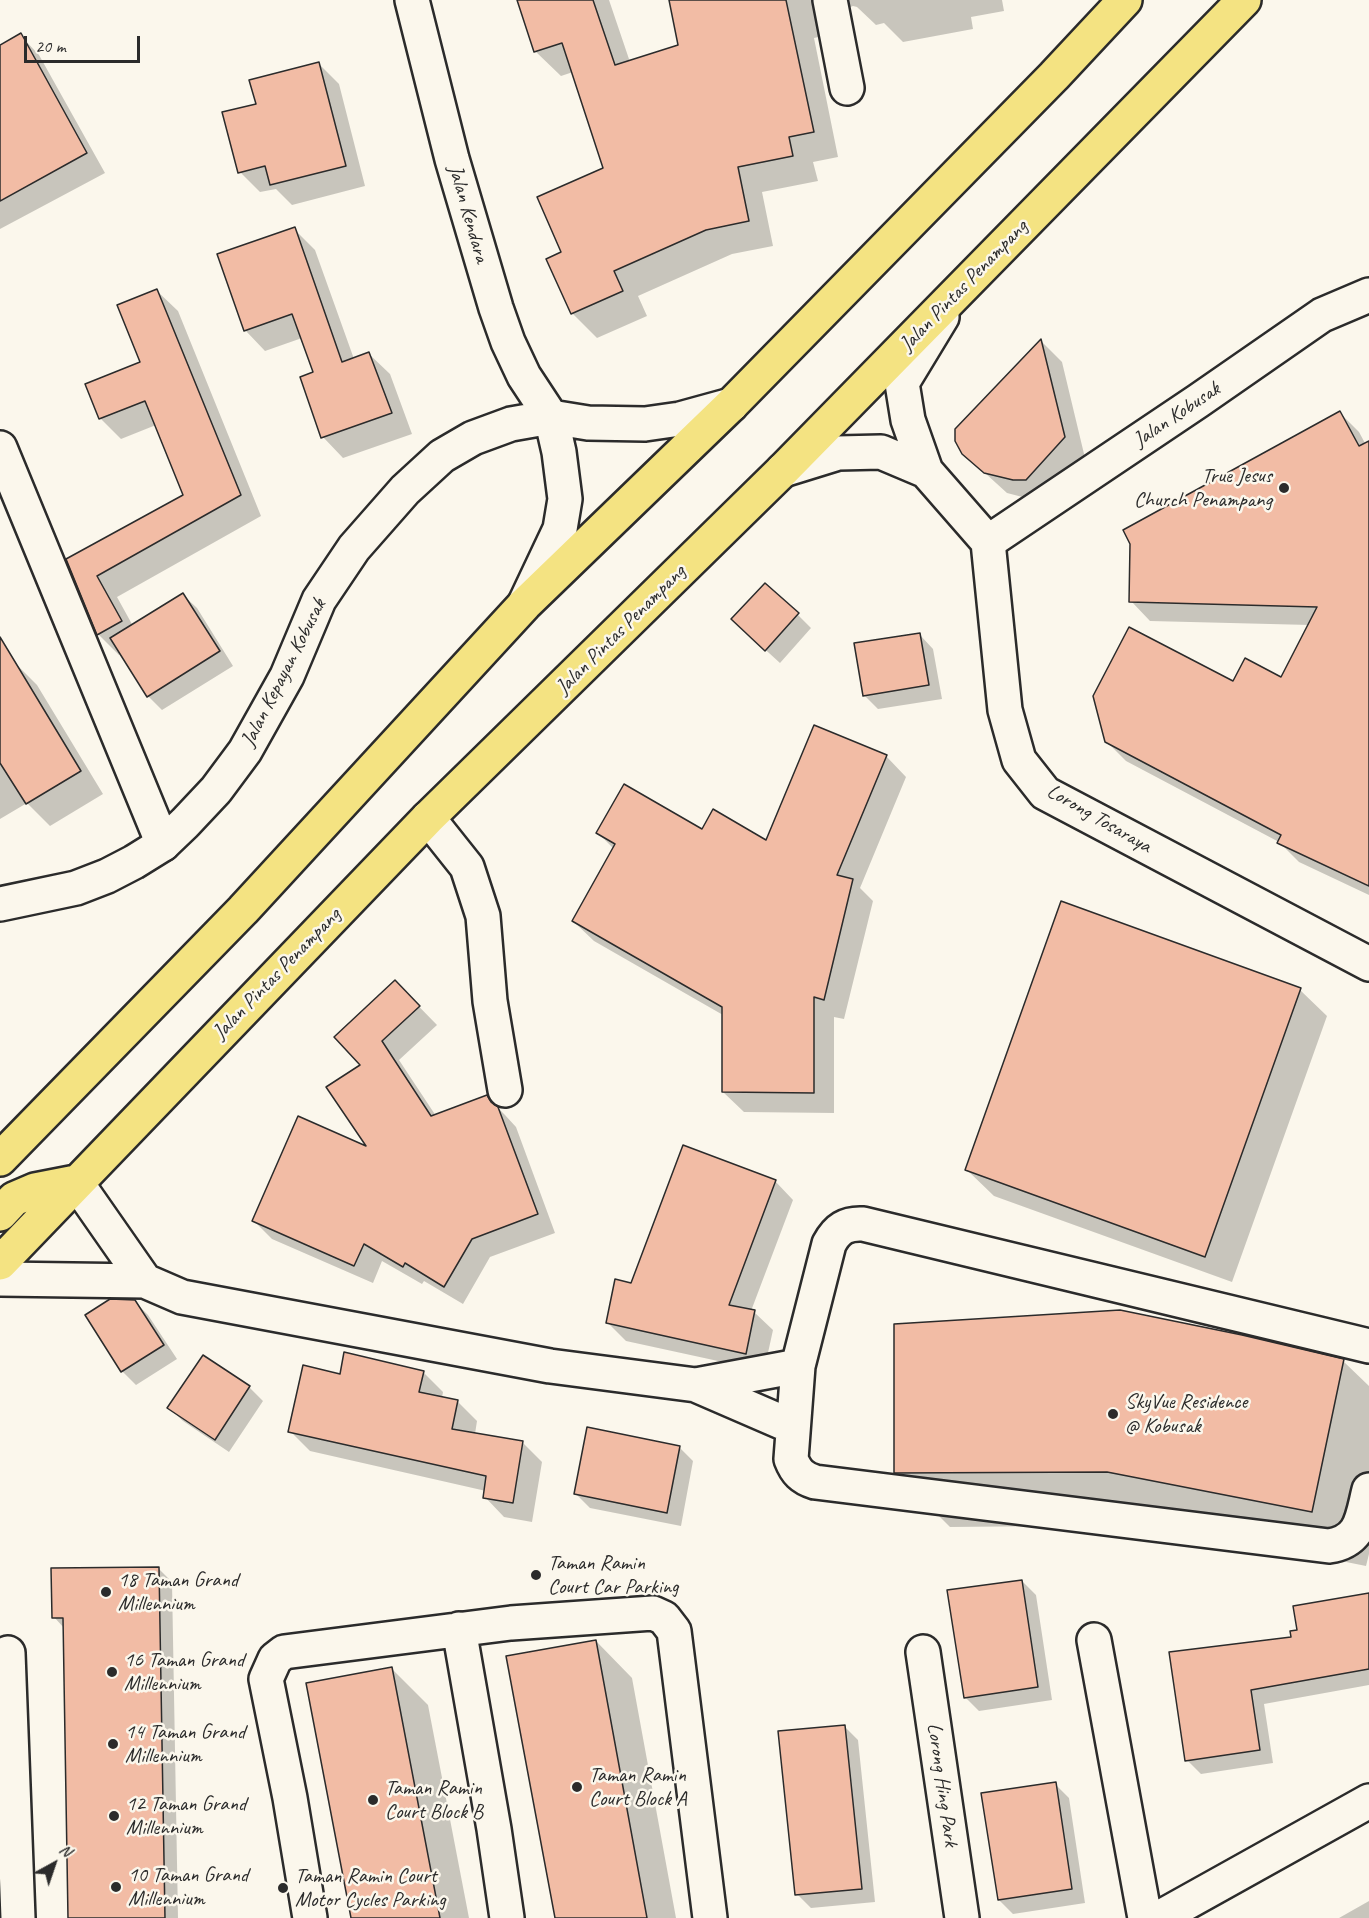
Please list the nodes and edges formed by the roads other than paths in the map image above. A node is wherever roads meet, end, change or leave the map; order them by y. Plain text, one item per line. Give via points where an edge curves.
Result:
1 (412, 0) edge
2 (830, 0) edge
3 (1125, 0) edge
4 (1244, 0) edge
5 (846, 88) dead end
6 (1369, 295) edge
7 (954, 297) junction
8 (731, 405) junction
9 (551, 417) junction
10 (0, 448) edge
11 (783, 470) junction
12 (926, 471) junction
13 (988, 542) junction
14 (525, 604) junction
15 (428, 818) junction
16 (163, 844) junction
17 (0, 903) edge
18 (1369, 964) edge
19 (505, 1090) dead end
20 (0, 1159) edge
21 (76, 1182) junction
22 (0, 1214) edge
23 (0, 1263) edge
24 (0, 1279) edge
25 (145, 1281) junction
26 (1369, 1346) edge
27 (798, 1366) junction
28 (696, 1385) junction
29 (793, 1427) junction
30 (1369, 1490) edge
31 (459, 1629) junction
32 (1094, 1640) dead end
33 (923, 1652) dead end
34 (8, 1653) dead end
35 (1369, 1801) edge
36 (18, 1918) edge
37 (310, 1918) edge
38 (507, 1918) edge
39 (710, 1918) edge
40 (962, 1918) edge
41 (1145, 1918) edge
42 (1159, 1918) edge

1 - 9 street, Jalan Kendara via 452,159 496,308 524,376
2 - 5 street
3 - 8 main road
4 - 7 main road, Jalan Pintas Penampang
6 - 13 street, Jalan Kobusak via 1322,315
7 - 11 main road, Jalan Pintas Penampang
7 - 12 street via 902,383 908,420
8 - 9 street, Jalan Kepayan Kobusak via 645,424 588,423
8 - 14 main road
9 - 14 street via 565,500 560,529
9 - 16 street, Jalan Kepayan Kobusak via 511,424 473,438 442,456 384,512 319,600 287,676 246,751 216,790
10 - 16 street
11 - 12 street via 838,453 881,452
11 - 15 main road, Jalan Pintas Penampang
12 - 13 street
13 - 18 street, Lorong Tosaraya via 1005,710 1019,760 1045,793
14 - 20 main road via 243,910
15 - 19 street via 468,867 483,916 490,1000
15 - 21 main road, Jalan Pintas Penampang
16 - 17 street, Jalan Kepayan Kobusak via 107,876 76,888
21 - 22 main road via 35,1190 14,1199
21 - 23 main road, Jalan Pintas Penampang
21 - 25 street
24 - 25 street
25 - 28 street via 182,1297 550,1366
26 - 27 street via 852,1224 842,1227 829,1244
27 - 28 street
27 - 29 street
28 - 29 street
29 - 30 street via 791,1459 795,1470 815,1482 1329,1546 1356,1533
31 - 37 street via 284,1652 274,1659 266,1679
31 - 38 street
31 - 39 street via 652,1612 664,1618 674,1631
32 - 41 street
33 - 40 street, Lorong Hing Park
34 - 36 street
35 - 42 street

